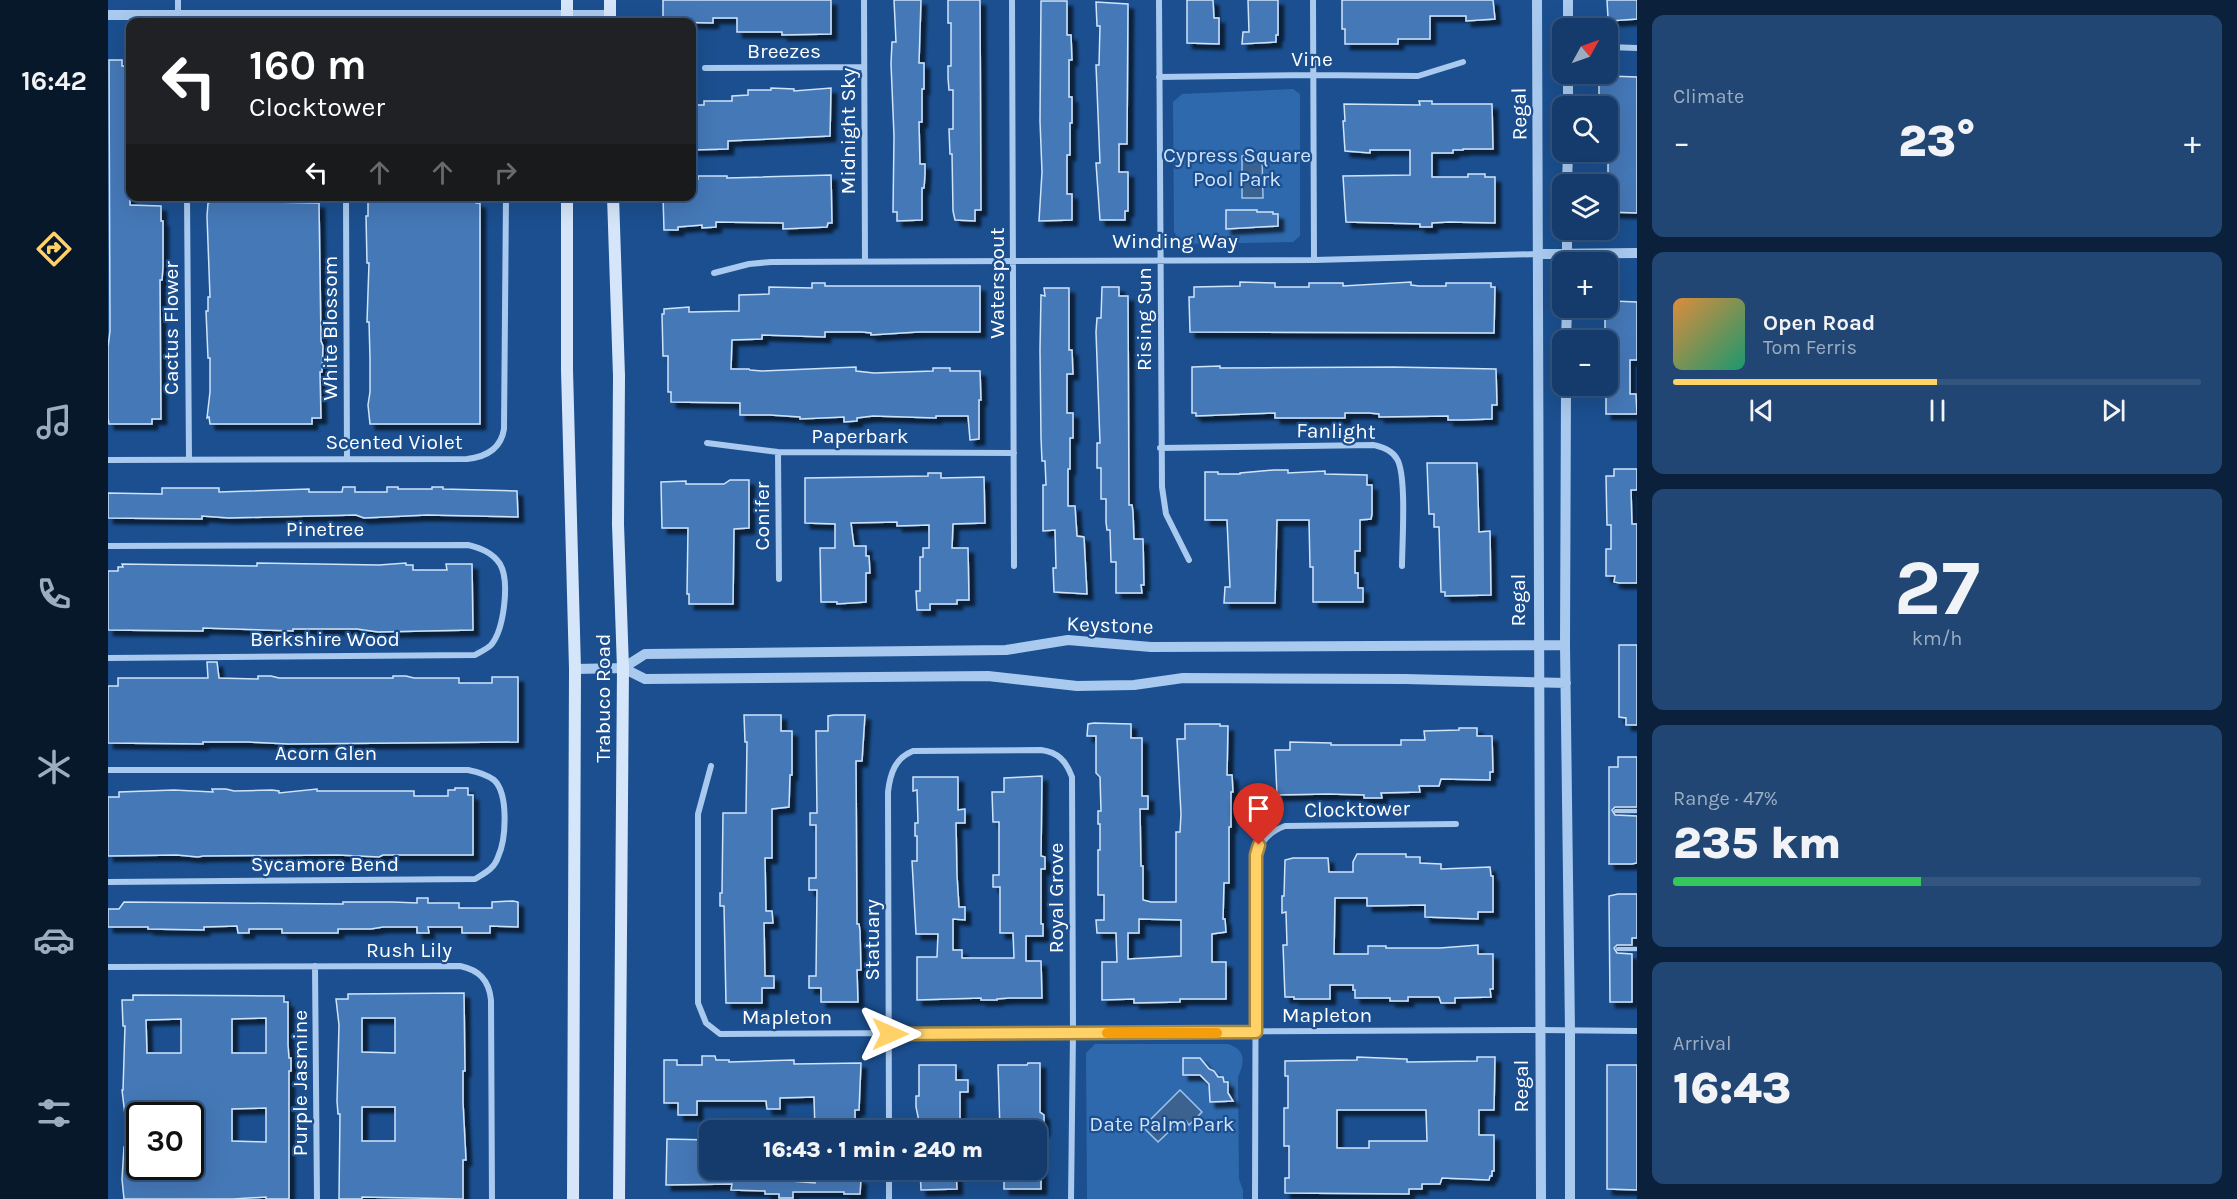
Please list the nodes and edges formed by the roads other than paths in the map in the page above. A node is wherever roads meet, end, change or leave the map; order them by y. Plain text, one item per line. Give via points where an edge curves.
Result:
1 (178, 0) edge
2 (567, 0) edge
3 (610, 0) edge
4 (864, 0) edge
5 (1012, 0) edge
6 (1159, 0) edge
7 (1313, 0) edge
8 (1537, 0) edge
9 (1568, 0) edge
10 (108, 15) edge
11 (178, 15) junction
12 (567, 18) edge
13 (610, 18) edge
14 (1568, 18) edge
15 (1618, 47) edge
16 (1637, 48) edge
17 (1463, 62) dead end
18 (864, 67) junction
19 (705, 68) dead end
20 (1314, 75) junction
21 (1159, 77) junction
22 (187, 201) edge
23 (346, 201) edge
24 (506, 201) edge
25 (567, 201) edge
26 (613, 201) edge
27 (1637, 253) edge
28 (1539, 254) junction
29 (1618, 254) edge
30 (1552, 256) edge
31 (1314, 260) junction
32 (865, 261) junction
33 (1013, 261) junction
34 (1161, 261) junction
35 (714, 273) dead end
36 (1566, 396) edge
37 (707, 443) dead end
38 (1160, 448) junction
39 (778, 452) junction
40 (1014, 453) junction
41 (108, 459) edge
42 (189, 459) junction
43 (346, 459) junction
44 (108, 546) edge
45 (1189, 560) dead end
46 (1014, 566) dead end
47 (1402, 566) dead end
48 (779, 579) dead end
49 (503, 600) joint
50 (1538, 645) junction
51 (1565, 645) junction
52 (108, 658) edge
53 (623, 668) junction
54 (575, 669) junction
55 (1540, 683) junction
56 (1566, 683) junction
57 (906, 754) joint
58 (711, 766) dead end
59 (108, 770) edge
60 (1637, 811) edge
61 (1616, 812) dead end
62 (504, 824) joint
63 (1456, 824) dead end
64 (108, 882) edge
65 (1618, 949) dead end
66 (1637, 949) edge
67 (315, 966) junction
68 (108, 967) edge
69 (1540, 1030) junction
70 (1570, 1030) junction
71 (1637, 1031) edge
72 (1256, 1032) junction
73 (1072, 1033) junction
74 (890, 1034) junction
75 (889, 1120) edge
76 (889, 1180) edge
77 (317, 1199) edge
78 (492, 1199) edge
79 (573, 1199) edge
80 (619, 1199) edge
81 (889, 1199) edge
82 (1071, 1199) edge
83 (1255, 1199) edge
84 (1541, 1199) edge
85 (1570, 1199) edge

1 - 11 street
2 - 12 main road
3 - 13 main road
4 - 18 street, Midnight Sky
5 - 33 street, Waterspout
6 - 21 street, Rising Sun
7 - 20 street
8 - 28 street, Regal
9 - 14 street
10 - 11 street
11 - 12 street
15 - 16 street
17 - 20 street, Vine via 1418,76
18 - 19 street, Breezes
18 - 32 street, Midnight Sky
20 - 21 street, Vine
20 - 31 street
21 - 34 street, Rising Sun
22 - 42 street, Cactus Flower
23 - 43 street, White Blossom
24 - 43 street, Scented Violet via 503,437 480,457
25 - 54 main road, Trabuco Road
26 - 53 main road, Trabuco Road
27 - 29 street, Winding Way
28 - 30 street, Winding Way
28 - 31 street, Winding Way
28 - 50 street, Regal
31 - 34 street, Winding Way
32 - 33 street, Winding Way
32 - 35 street, Winding Way via 771,262
33 - 34 street, Winding Way
33 - 40 street, Waterspout
34 - 38 street, Rising Sun
36 - 51 street
37 - 39 street, Paperbark
38 - 45 street, Rising Sun via 1166,513
38 - 47 street, Fanlight via 1374,445 1386,449 1401,468
39 - 40 street, Paperbark
39 - 48 street, Conifer
40 - 46 street, Waterspout
41 - 42 street, Scented Violet
42 - 43 street, Scented Violet
44 - 49 street, Pinetree via 468,545 483,549 501,565
49 - 52 street, Berkshire Wood via 498,634 489,647 475,655
50 - 51 street, Keystone
50 - 53 street, Keystone via 1151,647 1068,640 1006,650 645,654
50 - 55 street, Regal
51 - 56 street
53 - 54 street, Keystone
53 - 55 street, Keystone via 645,679 988,676 1077,686 1134,685 1183,678
53 - 80 main road, Trabuco Road
54 - 79 main road, Trabuco Road
55 - 56 street, Keystone
55 - 69 street, Regal
56 - 70 street
57 - 73 street, Royal Grove via 928,750 1041,750 1056,753 1064,760 1072,777
57 - 74 street, Statuary via 893,768 888,792
58 - 74 street, Mapleton via 698,814 698,1004 706,1023 720,1034
59 - 62 street, Acorn Glen via 468,770 483,773 501,789
60 - 61 lane
62 - 64 street, Sycamore Bend via 498,858 489,871 475,879
63 - 72 street, Clocktower via 1285,826 1265,838 1256,855
65 - 66 lane
67 - 68 street, Rush Lily
67 - 77 street, Purple Jasmine
67 - 78 street, Rush Lily via 460,966 486,980 491,1000
69 - 70 street, Mapleton
69 - 72 street, Mapleton
69 - 84 street, Regal
70 - 71 street, Mapleton
70 - 85 street
72 - 73 street, Mapleton
72 - 83 street, Clocktower
73 - 74 street, Mapleton
73 - 82 street, Royal Grove
74 - 75 street, Statuary
76 - 81 street

